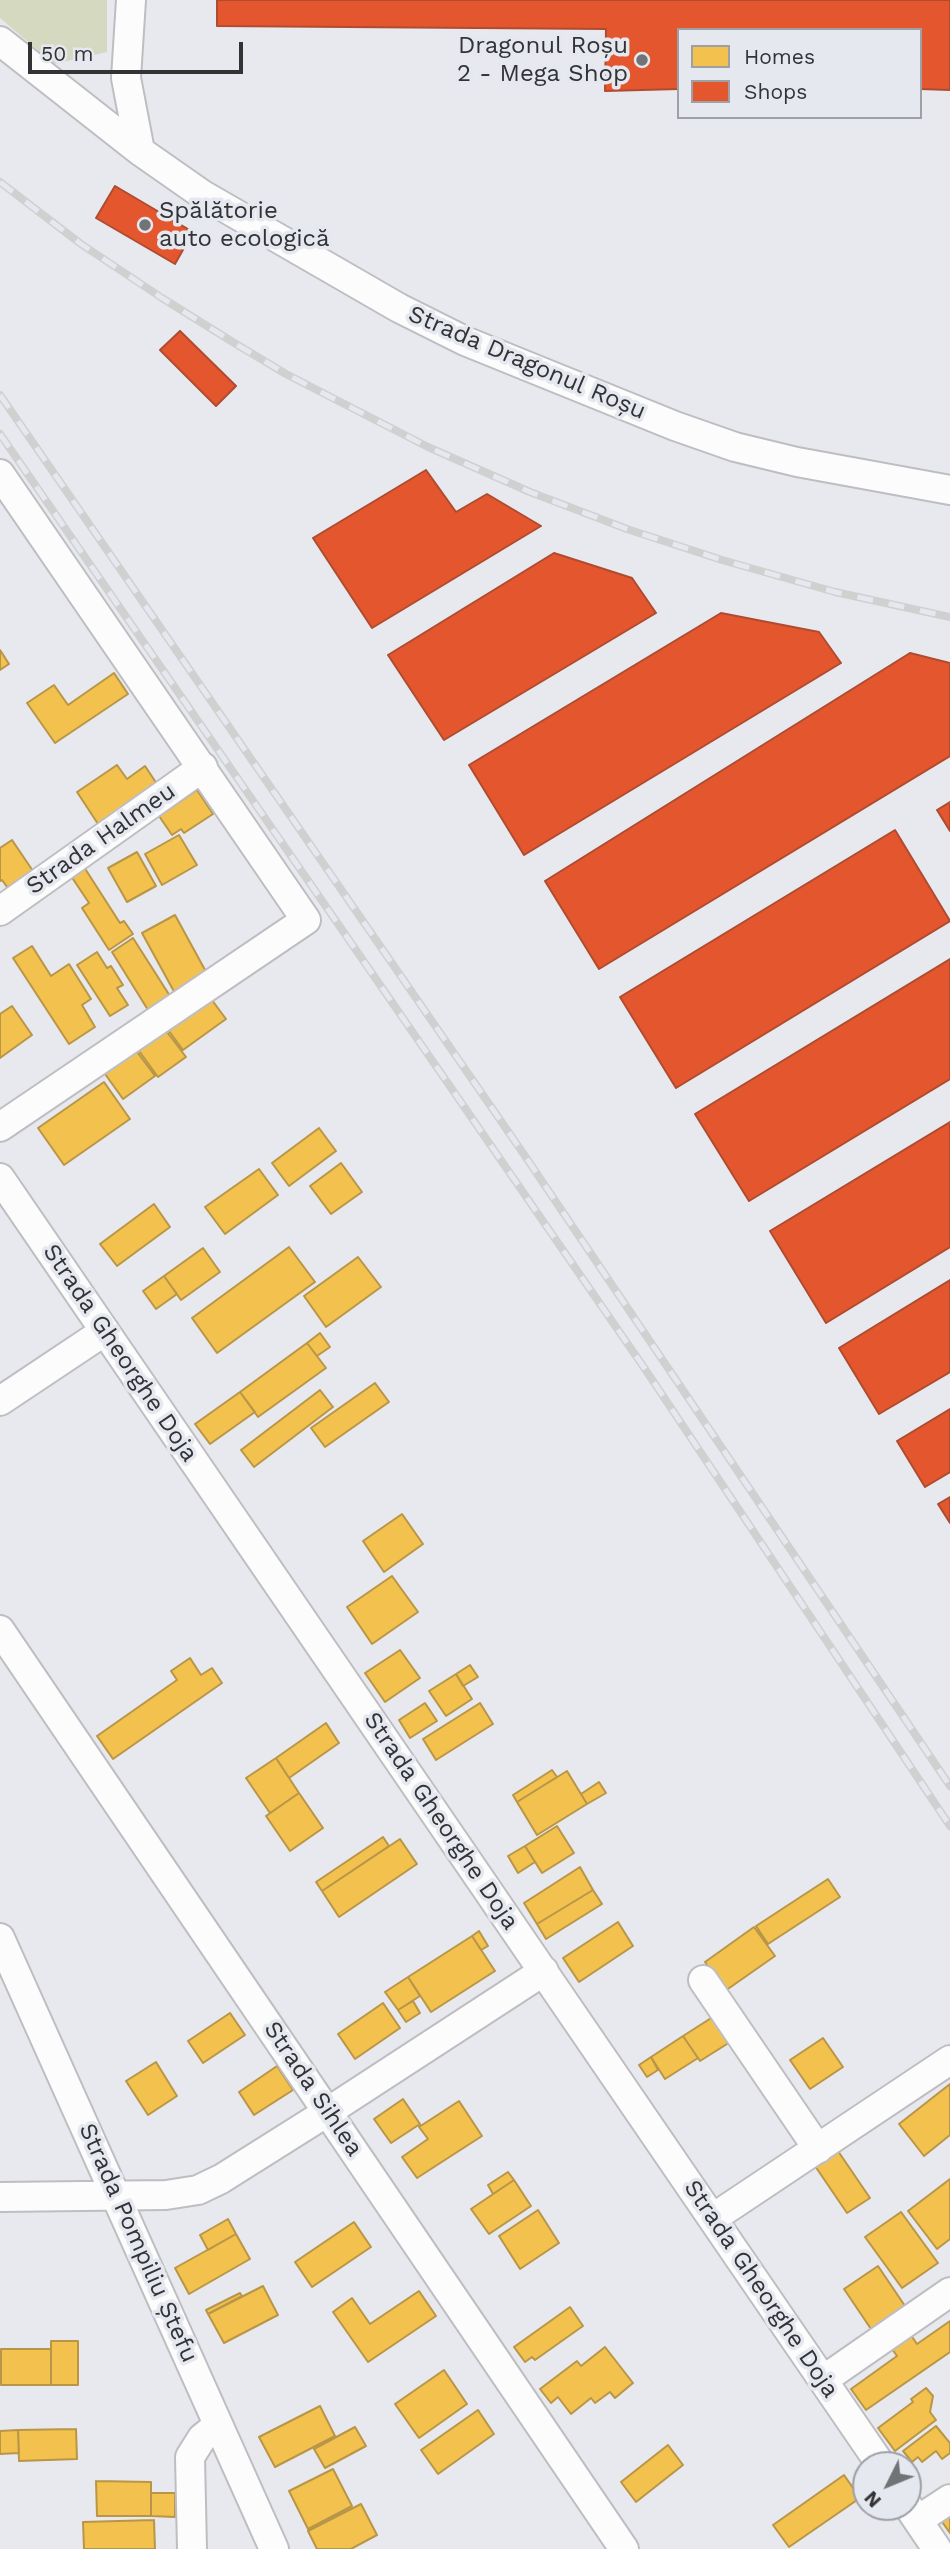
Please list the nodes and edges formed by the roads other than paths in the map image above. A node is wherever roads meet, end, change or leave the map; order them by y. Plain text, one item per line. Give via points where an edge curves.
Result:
1 (131, 0) edge
2 (0, 41) edge
3 (140, 150) junction
4 (0, 474) edge
5 (950, 489) edge
6 (203, 766) junction
7 (0, 911) edge
8 (0, 1127) edge
9 (0, 1178) edge
10 (105, 1331) junction
11 (0, 1401) edge
12 (0, 1630) edge
13 (0, 1938) edge
14 (544, 1971) junction
15 (703, 1980) dead end
16 (950, 2060) edge
17 (329, 2111) junction
18 (818, 2149) junction
19 (117, 2195) junction
20 (0, 2197) edge
21 (713, 2218) junction
22 (950, 2292) edge
23 (823, 2379) junction
24 (218, 2425) junction
25 (872, 2451) edge
26 (950, 2499) edge
27 (922, 2510) edge
28 (918, 2521) edge
29 (192, 2549) edge
30 (274, 2549) edge
31 (624, 2549) edge
32 (937, 2549) edge

1 - 3 street via 126,78
2 - 3 street, Strada Dragonul Roșu
3 - 5 street, Strada Dragonul Roșu via 203,195 465,341 735,447
4 - 6 street
6 - 7 street, Strada Halmeu
6 - 8 street via 306,920
9 - 10 street, Strada Gheorghe Doja
10 - 11 street
10 - 14 street, Strada Gheorghe Doja
12 - 17 street, Strada Sihlea
13 - 19 street, Strada Pompiliu Ștefu
14 - 17 street
14 - 21 street, Strada Gheorghe Doja
15 - 18 street
16 - 18 street
17 - 19 street via 198,2190
17 - 31 street, Strada Sihlea
18 - 21 street
19 - 20 street
19 - 24 street, Strada Pompiliu Ștefu
21 - 23 street, Strada Gheorghe Doja
22 - 23 street
23 - 25 street, Strada Gheorghe Doja
24 - 29 street via 202,2438 190,2458
24 - 30 street, Strada Pompiliu Ștefu
26 - 27 street
28 - 32 street

